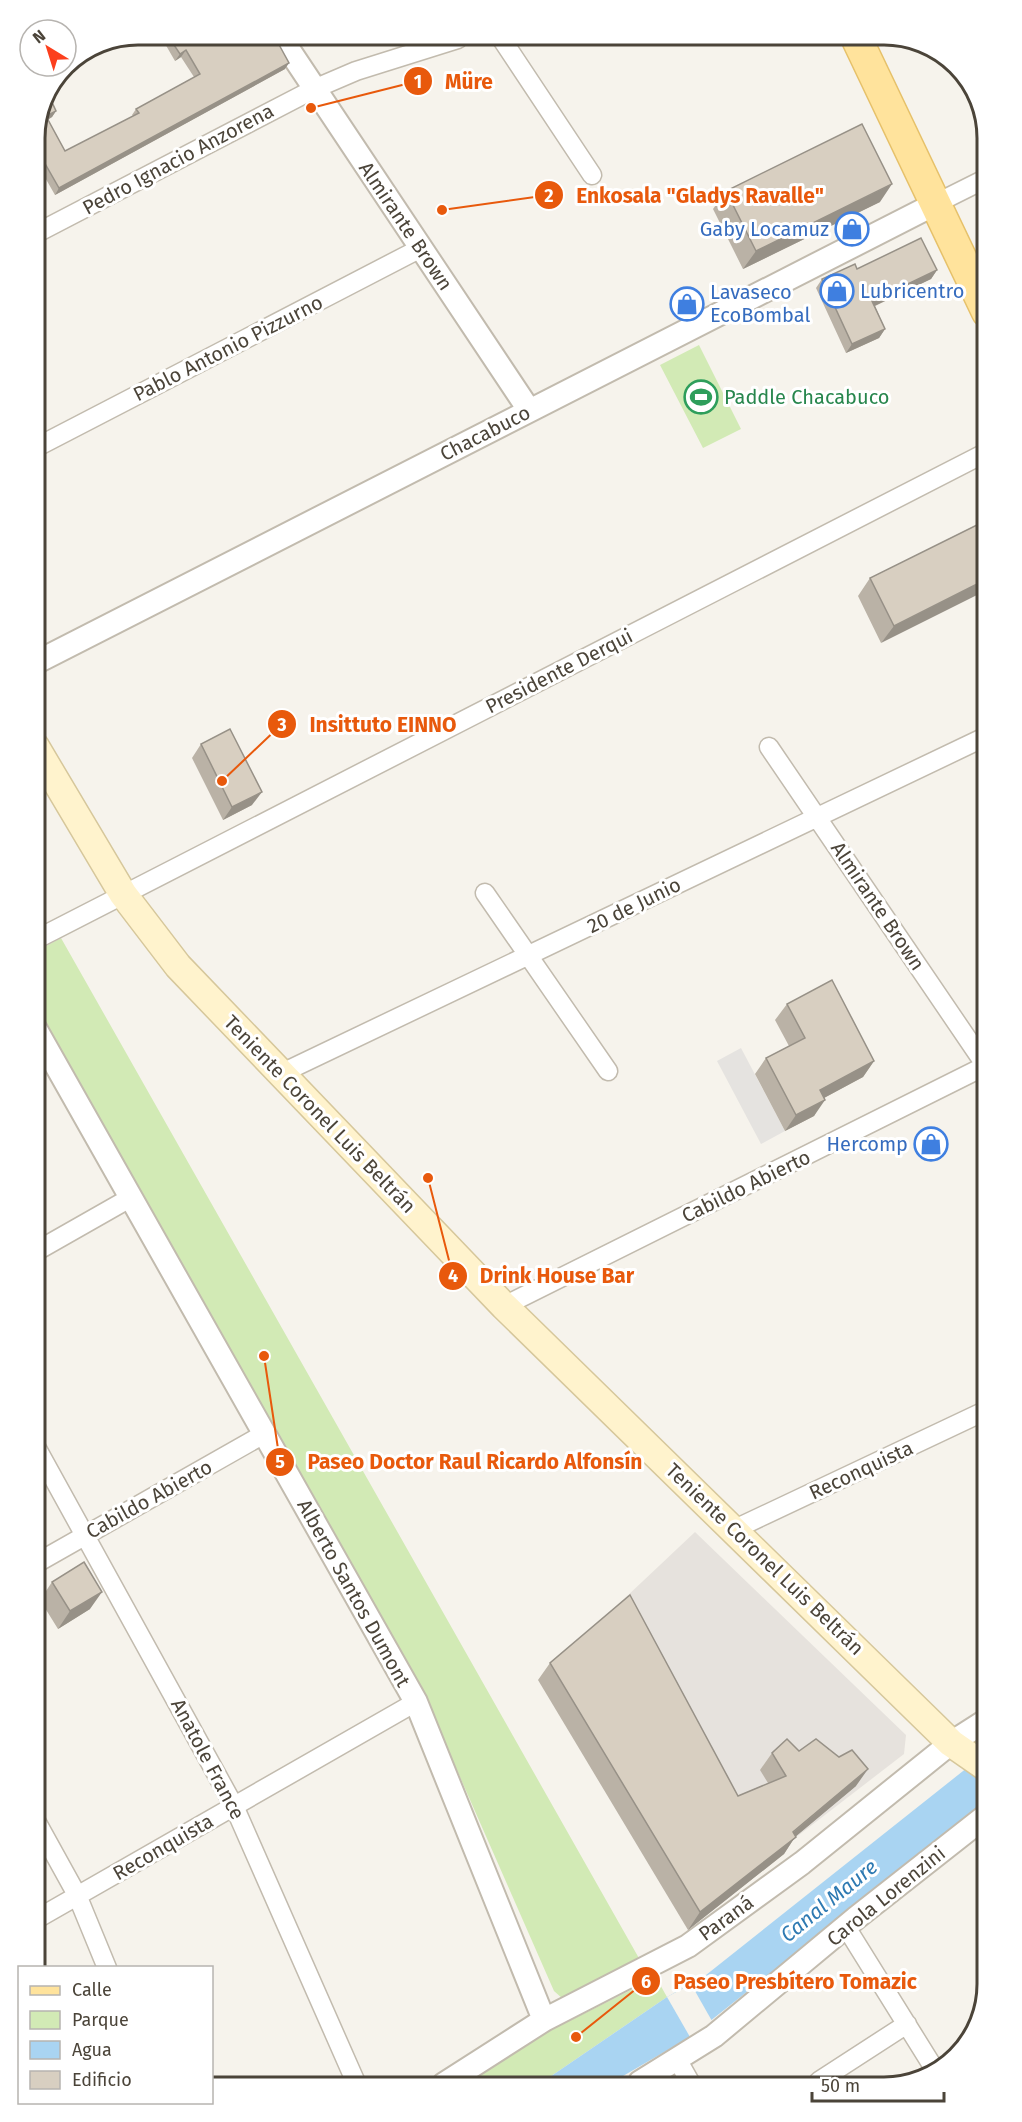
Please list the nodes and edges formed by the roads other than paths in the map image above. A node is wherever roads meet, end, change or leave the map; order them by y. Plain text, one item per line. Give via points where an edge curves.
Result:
1 (286, 45) edge
2 (439, 45) edge
3 (506, 45) edge
4 (860, 45) edge
5 (314, 88) junction
6 (592, 175) dead end
7 (977, 183) edge
8 (936, 204) junction
9 (45, 229) edge
10 (421, 248) junction
11 (977, 291) edge
12 (529, 410) junction
13 (45, 443) edge
14 (977, 457) edge
15 (45, 658) edge
16 (977, 741) edge
17 (770, 747) dead end
18 (45, 763) edge
19 (818, 817) junction
20 (485, 893) dead end
21 (123, 894) junction
22 (45, 935) edge
23 (529, 955) junction
24 (45, 1046) edge
25 (977, 1051) edge
26 (608, 1071) dead end
27 (977, 1071) edge
28 (280, 1074) junction
29 (130, 1198) junction
30 (45, 1246) edge
31 (504, 1306) junction
32 (977, 1415) edge
33 (264, 1434) junction
34 (45, 1464) edge
35 (735, 1529) junction
36 (86, 1535) junction
37 (45, 1558) edge
38 (416, 1702) junction
39 (977, 1726) edge
40 (951, 1743) junction
41 (977, 1761) edge
42 (234, 1806) junction
43 (977, 1823) edge
44 (45, 1838) edge
45 (77, 1895) junction
46 (45, 1914) edge
47 (846, 1927) junction
48 (106, 1966) edge
49 (544, 2020) junction
50 (907, 2024) junction
51 (677, 2059) junction
52 (931, 2064) edge
53 (353, 2077) edge
54 (455, 2077) edge
55 (648, 2077) edge
56 (687, 2077) edge
57 (825, 2077) edge

1 - 5 street, Almirante Brown
2 - 5 street, Pedro Ignacio Anzorena
3 - 6 street
4 - 8 main road
5 - 9 street, Pedro Ignacio Anzorena
5 - 10 street, Almirante Brown
7 - 8 street
8 - 11 main road
8 - 12 street, Chacabuco
10 - 12 street, Almirante Brown
10 - 13 street, Pablo Antonio Pizzurno
12 - 15 street, Chacabuco
14 - 21 street, Presidente Derqui
16 - 19 street, 20 de Junio
17 - 19 street, Almirante Brown
18 - 21 main road, Teniente Coronel Luis Beltrán
19 - 23 street, 20 de Junio
19 - 25 street, Almirante Brown
20 - 23 street
21 - 22 street, Presidente Derqui
21 - 28 main road, Teniente Coronel Luis Beltrán via 178,966
23 - 26 street
23 - 28 street, 20 de Junio
24 - 29 street, Alberto Santos Dumont
27 - 31 street, Cabildo Abierto
28 - 31 main road, Teniente Coronel Luis Beltrán
29 - 30 street
29 - 33 street, Alberto Santos Dumont
31 - 35 main road, Teniente Coronel Luis Beltrán
32 - 35 street, Reconquista
33 - 36 street, Cabildo Abierto
33 - 38 street, Alberto Santos Dumont
34 - 36 street, Anatole France
35 - 40 main road, Teniente Coronel Luis Beltrán
36 - 37 street, Cabildo Abierto
36 - 42 street, Anatole France
38 - 42 street, Reconquista
38 - 49 street, Alberto Santos Dumont
39 - 40 street, Paraná
40 - 41 main road, Teniente Coronel Luis Beltrán
40 - 49 street, Paraná via 802,1863 688,1946
42 - 45 street, Reconquista
42 - 53 street, Anatole France
43 - 47 street, Carola Lorenzini
44 - 45 street
45 - 46 street, Reconquista
45 - 48 street
47 - 50 street
47 - 51 street, Carola Lorenzini via 714,2036
49 - 54 street, Paraná
50 - 52 street
50 - 57 street
51 - 55 street, Carola Lorenzini
51 - 56 street

